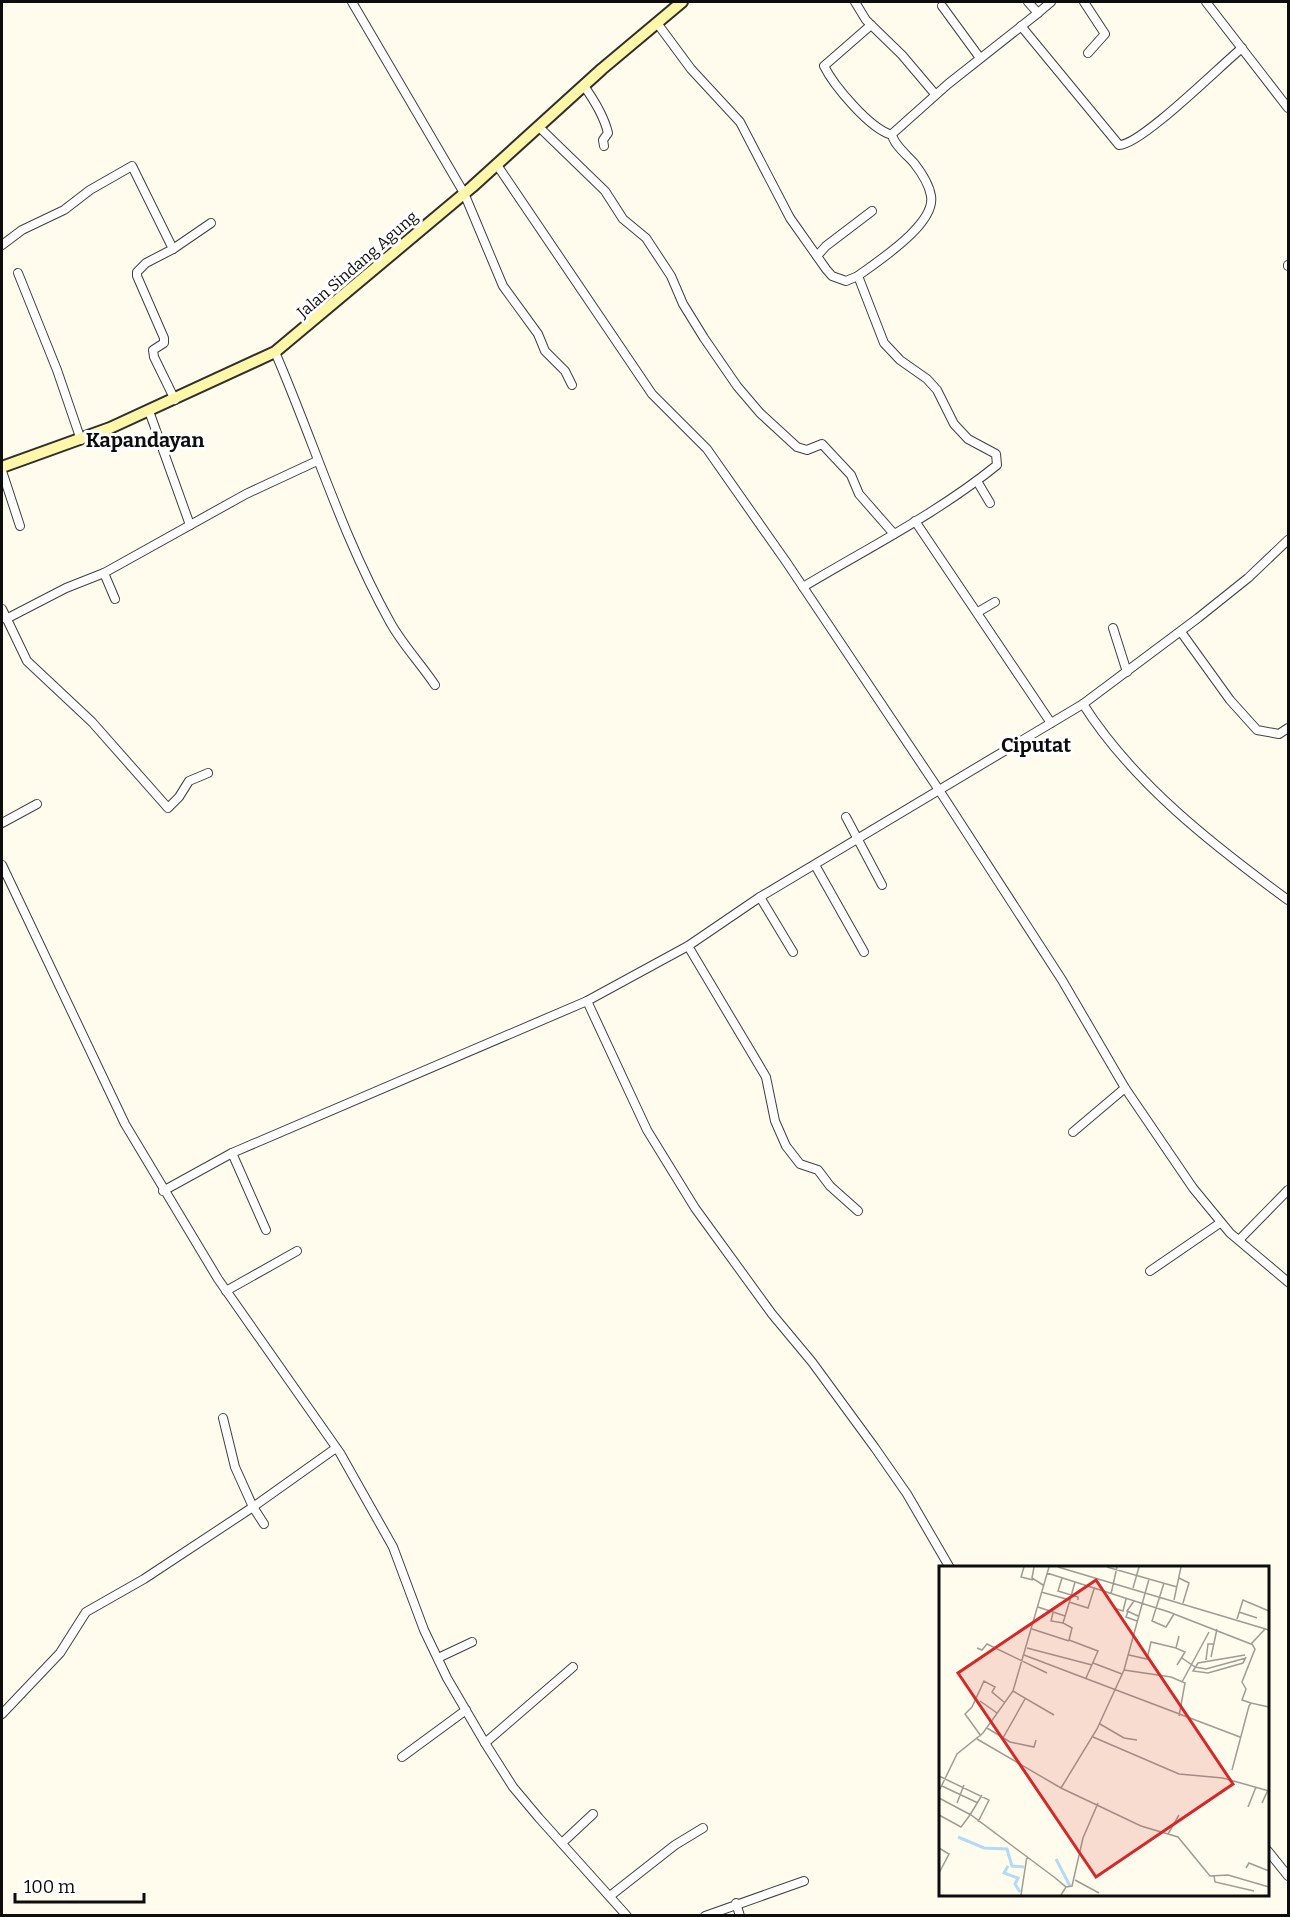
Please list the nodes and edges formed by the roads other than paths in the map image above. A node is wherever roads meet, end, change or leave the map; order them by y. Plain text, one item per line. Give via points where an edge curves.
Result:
1 (352, 2) edge
2 (682, 2) edge
3 (855, 2) edge
4 (1028, 2) edge
5 (1051, 2) edge
6 (1084, 2) edge
7 (1206, 2) edge
8 (942, 6) dead end
9 (1038, 13) junction
10 (657, 22) junction
11 (871, 25) junction
12 (1021, 26) junction
13 (1242, 48) junction
14 (1088, 53) dead end
15 (980, 58) junction
16 (584, 86) junction
17 (935, 94) junction
18 (1288, 108) edge
19 (539, 127) junction
20 (892, 135) junction
21 (604, 146) dead end
22 (497, 165) junction
23 (464, 193) junction
24 (872, 211) dead end
25 (211, 222) dead end
26 (2, 245) edge
27 (173, 249) junction
28 (817, 256) junction
29 (18, 273) dead end
30 (858, 276) junction
31 (275, 352) junction
32 (573, 385) dead end
33 (174, 400) junction
34 (149, 411) junction
35 (81, 440) junction
36 (317, 461) junction
37 (2, 469) edge
38 (977, 482) junction
39 (990, 503) dead end
40 (915, 521) junction
41 (190, 525) junction
42 (20, 526) dead end
43 (894, 534) junction
44 (1288, 540) edge
45 (104, 573) junction
46 (803, 587) junction
47 (115, 599) dead end
48 (995, 602) dead end
49 (2, 609) edge
50 (978, 612) junction
51 (6, 619) junction
52 (1113, 628) dead end
53 (1181, 632) junction
54 (1126, 672) junction
55 (435, 685) dead end
56 (1083, 704) junction
57 (1051, 723) junction
58 (1288, 728) edge
59 (208, 773) dead end
60 (939, 790) junction
61 (37, 804) dead end
62 (846, 817) dead end
63 (2, 823) edge
64 (858, 840) junction
65 (2, 865) edge
66 (815, 865) junction
67 (882, 885) dead end
68 (760, 897) junction
69 (1288, 900) edge
70 (688, 946) junction
71 (793, 952) dead end
72 (864, 952) dead end
73 (587, 1001) junction
74 (1125, 1089) junction
75 (1073, 1132) dead end
76 (232, 1153) junction
77 (1288, 1190) edge
78 (163, 1191) junction
79 (858, 1211) dead end
80 (1220, 1223) junction
81 (266, 1230) dead end
82 (1239, 1240) junction
83 (297, 1251) dead end
84 (1150, 1271) dead end
85 (1288, 1282) edge
86 (226, 1291) junction
87 (223, 1418) dead end
88 (336, 1448) junction
89 (253, 1507) junction
90 (264, 1524) dead end
91 (949, 1566) edge
92 (472, 1642) dead end
93 (438, 1658) junction
94 (573, 1667) dead end
95 (466, 1710) junction
96 (2, 1714) edge
97 (485, 1743) junction
98 (402, 1757) dead end
99 (593, 1814) dead end
100 (703, 1828) dead end
101 (562, 1843) junction
102 (1269, 1852) edge
103 (1288, 1876) edge
104 (804, 1881) dead end
105 (610, 1896) junction
106 (735, 1903) junction
107 (627, 1916) edge
108 (705, 1916) edge
109 (740, 1916) edge

1 - 23 street
2 - 10 main road, Jalan Sindang Agung
3 - 11 street
4 - 9 street
5 - 9 street
6 - 14 street via 1105,31
7 - 13 street
8 - 15 street
9 - 12 street
10 - 16 main road, Jalan Sindang Agung
10 - 28 street via 691,69 740,122 790,218
11 - 17 street
11 - 20 street via 824,66 865,117 882,132
12 - 13 street via 1119,145 1127,144 1164,118
12 - 15 street
13 - 18 street
15 - 17 street
16 - 19 main road, Jalan Sindang Agung
16 - 21 street via 606,125
17 - 20 street
19 - 22 main road, Jalan Sindang Agung
19 - 43 street via 605,191 623,219 646,238 704,338 748,400 796,447 807,450 822,444 851,475 859,494
20 - 30 street via 923,175 931,203 907,237
22 - 23 main road, Jalan Sindang Agung
22 - 46 street via 652,394 707,449
23 - 31 main road, Jalan Sindang Agung
23 - 32 street via 498,278 538,334 545,351
24 - 28 street
25 - 27 street
26 - 27 street via 132,166
27 - 33 street via 146,263 137,276 164,338 164,343 153,351 153,357
28 - 30 street via 834,277 848,281
29 - 35 street
30 - 38 street via 884,343 937,390 954,424 968,438 996,454 997,465
31 - 33 main road, Jalan Sindang Agung
31 - 36 street
33 - 34 main road, Jalan Sindang Agung
34 - 35 main road, Jalan Sindang Agung
34 - 41 street
35 - 37 main road, Jalan Sindang Agung
36 - 41 street
36 - 55 street via 391,624
37 - 42 street
38 - 39 street
38 - 40 street
40 - 43 street
40 - 50 street
41 - 45 street
43 - 46 street
44 - 53 street via 1248,579
45 - 47 street
45 - 51 street
46 - 60 street
48 - 50 street
49 - 51 street
50 - 57 street
51 - 59 street via 27,661 93,722 168,808 189,781
52 - 54 street
53 - 54 street
53 - 58 street via 1257,730 1279,734
54 - 56 street
56 - 57 street
56 - 69 street via 1112,746 1166,800
57 - 60 street
60 - 64 street
60 - 74 street via 1062,980
61 - 63 street
62 - 64 street
64 - 66 street
64 - 67 street
65 - 78 street via 126,1124
66 - 68 street
66 - 72 street
68 - 70 street
68 - 71 street
70 - 73 street
70 - 79 street via 766,1077 775,1121 786,1146 800,1164 818,1170
73 - 76 street
73 - 91 street via 647,1130 695,1208 875,1448
74 - 75 street
74 - 80 street
76 - 78 street
76 - 81 street
77 - 82 street
78 - 86 street
80 - 82 street
80 - 84 street
82 - 85 street
83 - 86 street
86 - 88 street
87 - 89 street via 234,1467
88 - 89 street
88 - 93 street via 393,1548
89 - 90 street
89 - 96 street via 86,1612 60,1653
92 - 93 street
93 - 95 street
94 - 97 street
95 - 97 street
95 - 98 street
97 - 101 street via 513,1787
99 - 101 street
100 - 105 street
101 - 105 street
102 - 103 street
104 - 106 street
105 - 107 street
106 - 108 street
106 - 109 street

